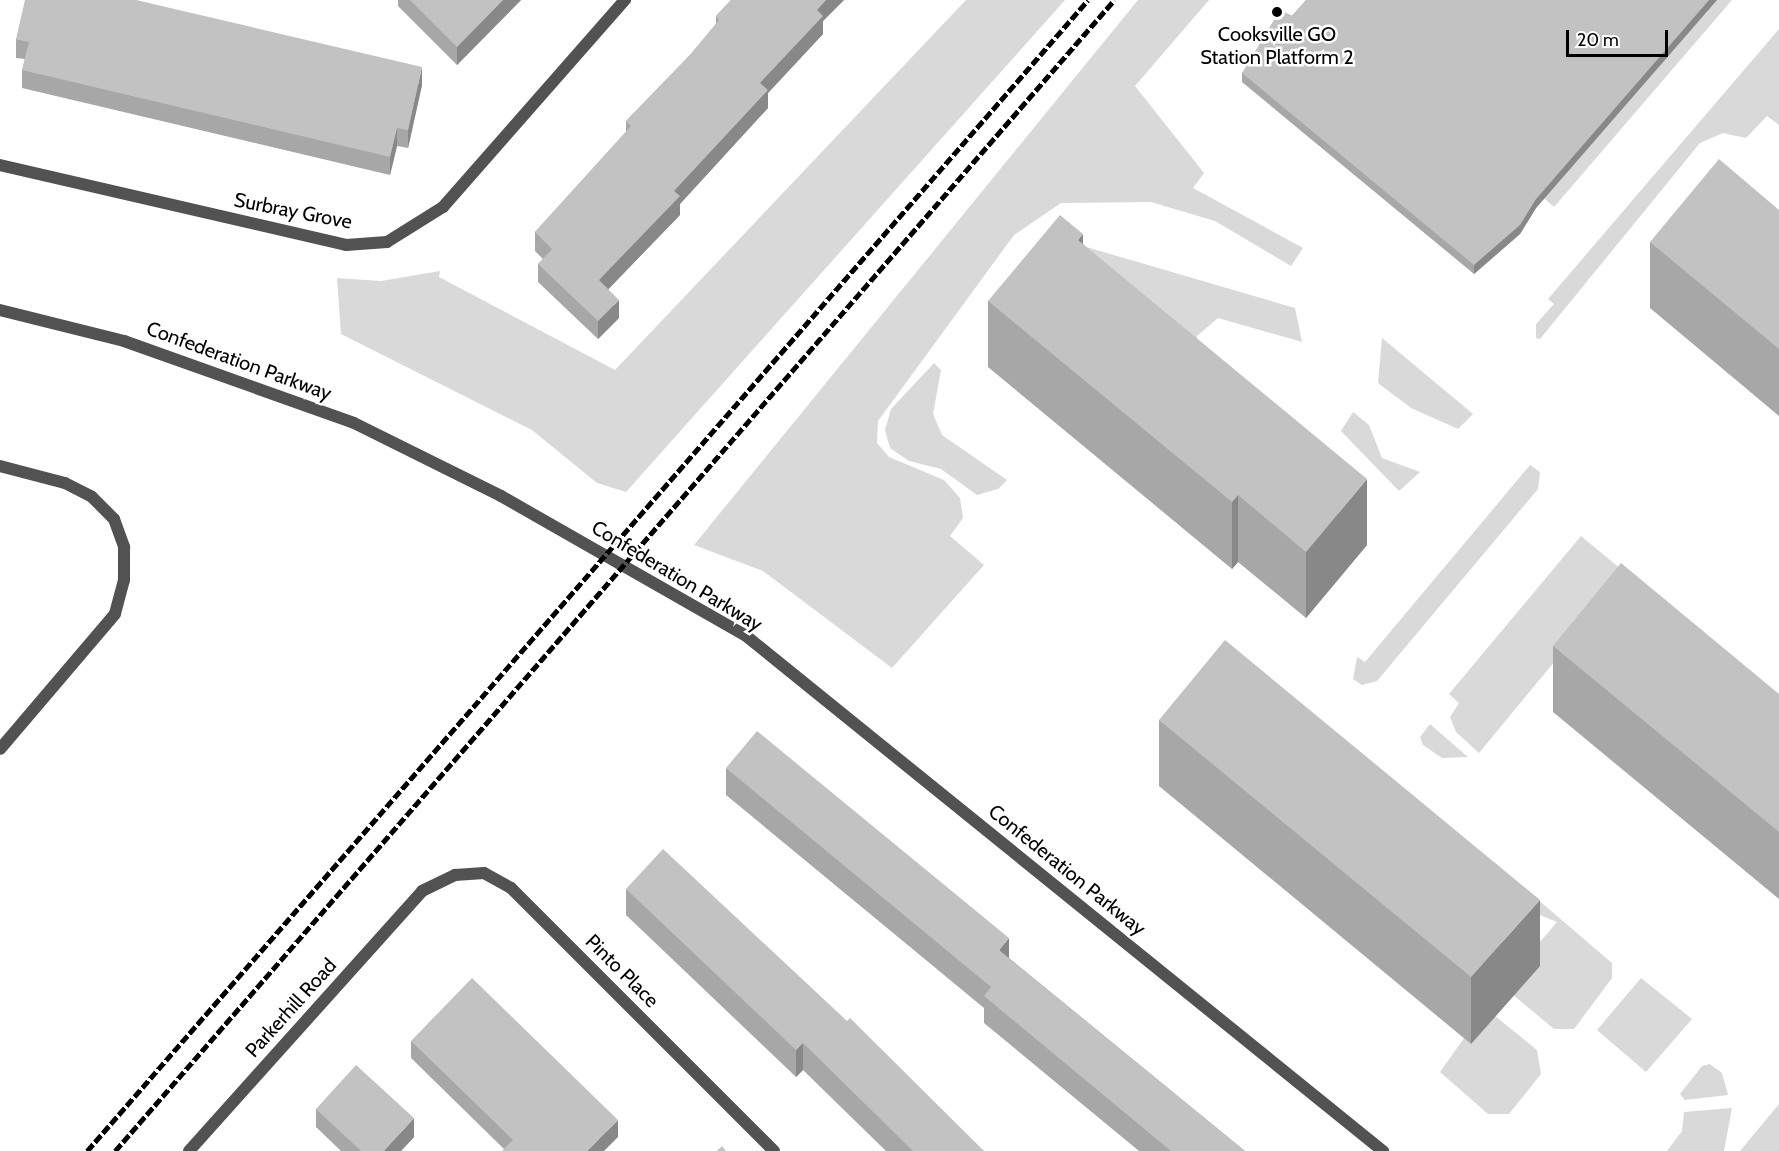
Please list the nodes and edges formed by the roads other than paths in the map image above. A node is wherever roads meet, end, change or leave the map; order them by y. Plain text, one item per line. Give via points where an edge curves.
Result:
1 (626, 0) edge
2 (0, 165) edge
3 (0, 310) edge
4 (0, 466) edge
5 (0, 749) edge
6 (422, 891) joint
7 (189, 1151) edge
8 (774, 1151) edge
9 (1383, 1151) edge

1 - 2 street, Surbray Grove via 442,207 387,242 346,245
3 - 9 street, Confederation Parkway via 124,341 354,423 501,496 745,635
4 - 5 street via 65,483 92,497 114,519 124,547 124,580 115,614
6 - 7 street, Parkerhill Road
6 - 8 street, Pinto Place via 455,875 484,873 511,888

